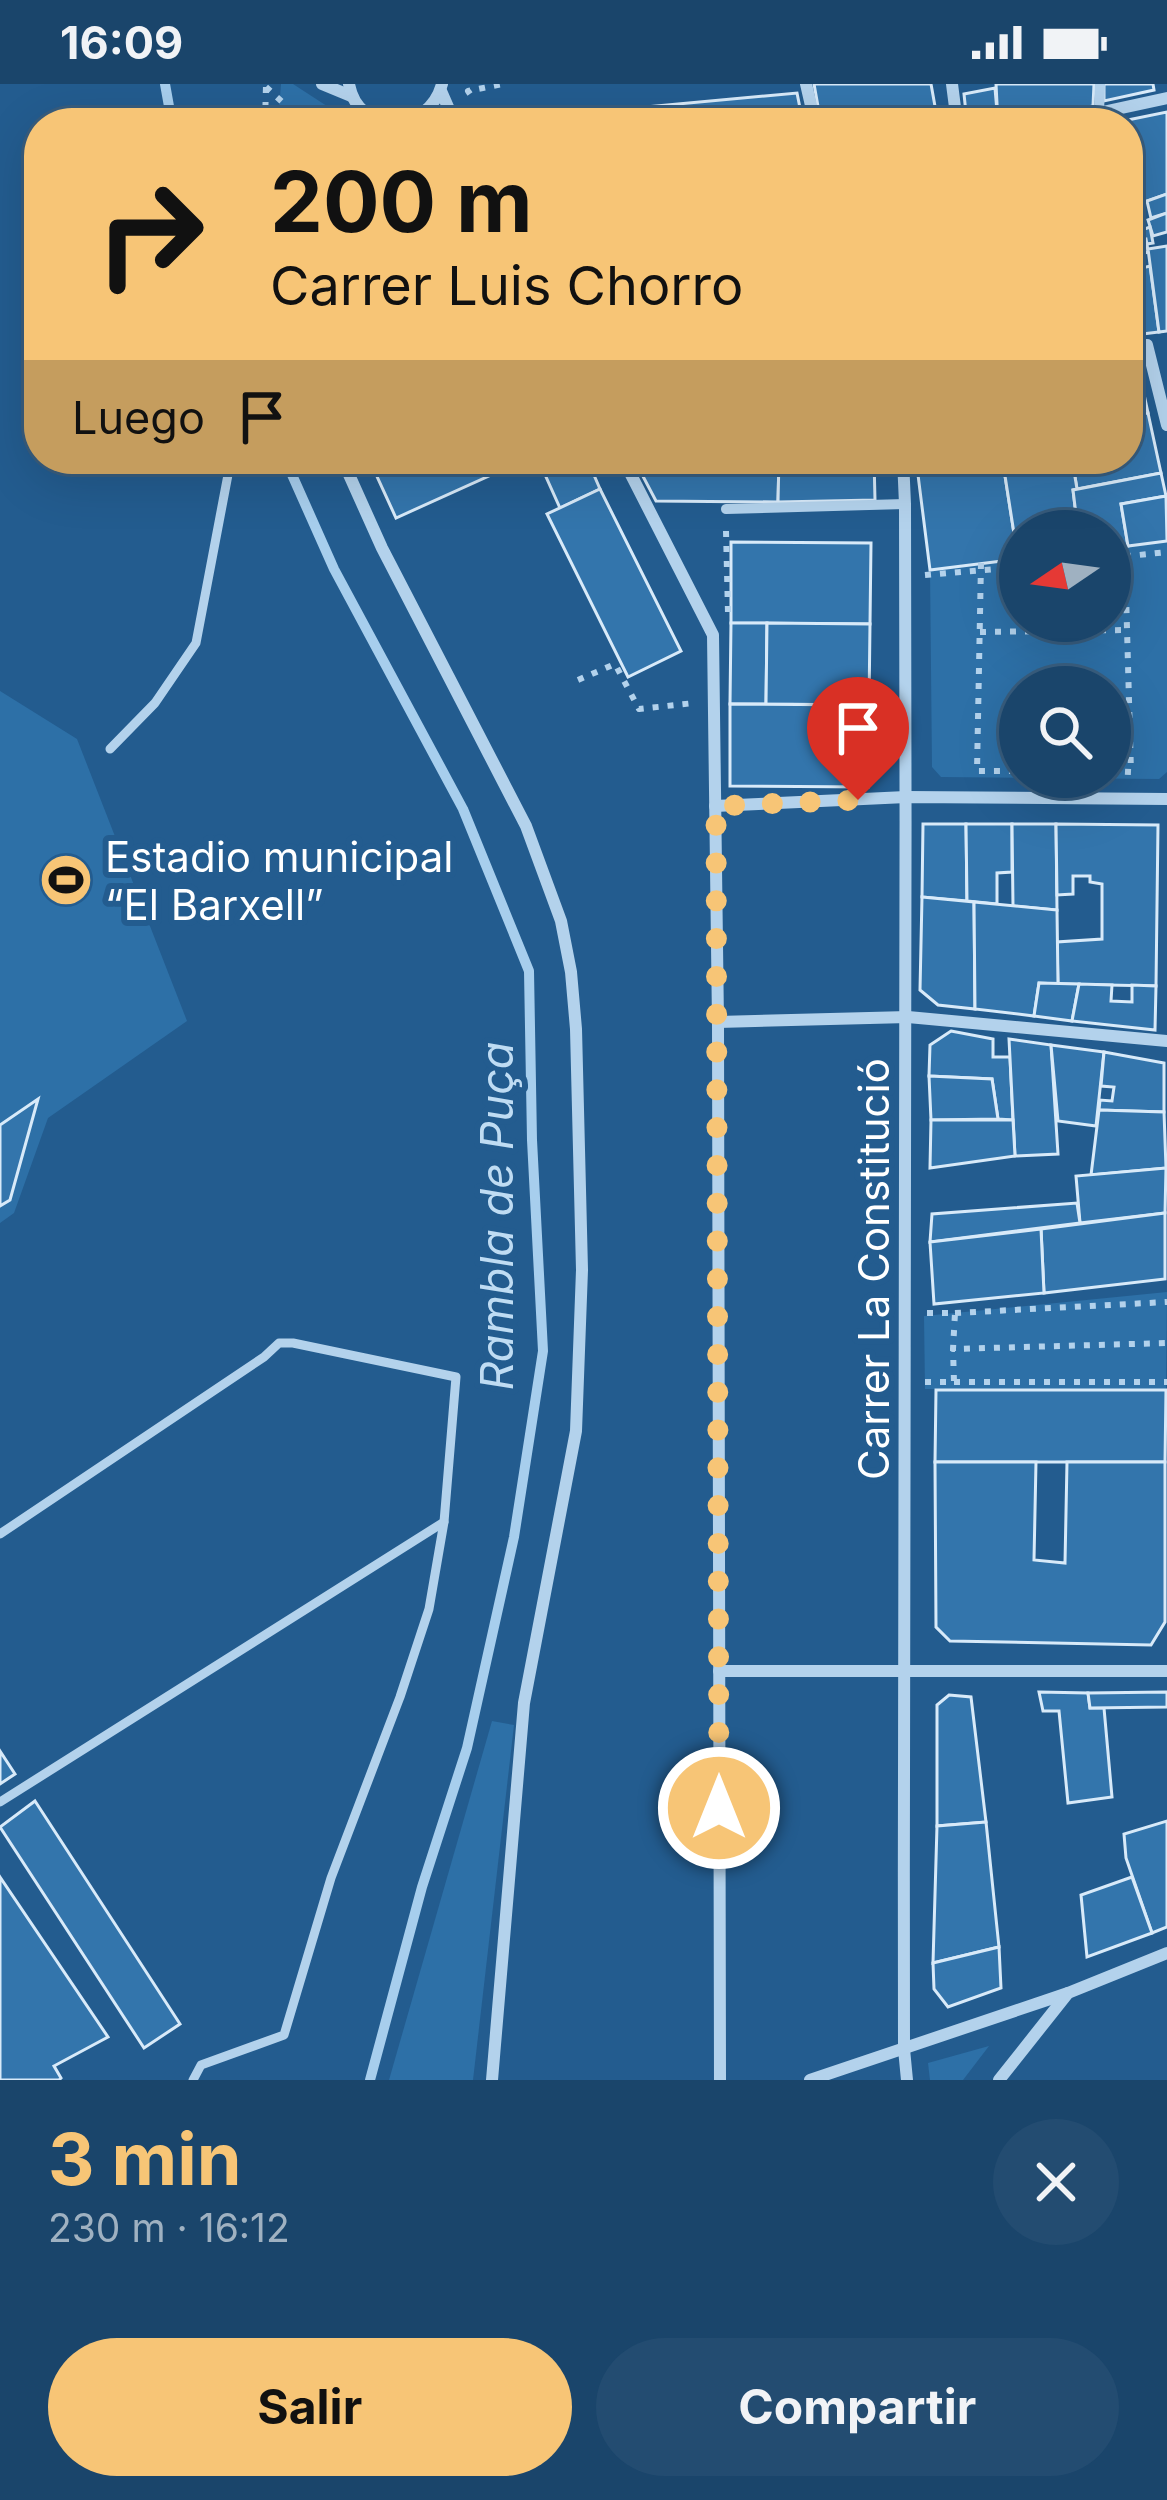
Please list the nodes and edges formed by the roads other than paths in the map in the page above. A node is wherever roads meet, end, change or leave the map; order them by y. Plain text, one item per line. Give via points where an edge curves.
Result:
1 (322, 84) edge
2 (350, 90) edge
3 (1167, 98) edge
4 (1122, 108) edge
5 (1143, 345) edge
6 (1167, 425) edge
7 (228, 474) edge
8 (349, 474) edge
9 (631, 474) edge
10 (904, 474) edge
11 (905, 504) junction
12 (726, 509) road end
13 (110, 748) dead end
14 (906, 797) junction
15 (1167, 799) edge
16 (716, 806) junction
17 (908, 1017) junction
18 (718, 1022) junction
19 (1167, 1040) edge
20 (444, 1522) junction
21 (0, 1534) edge
22 (719, 1671) junction
23 (903, 1671) junction
24 (1167, 1671) edge
25 (0, 1802) edge
26 (1167, 1953) edge
27 (1068, 1993) junction
28 (904, 2049) junction
29 (193, 2080) edge
30 (492, 2080) edge
31 (720, 2080) edge
32 (810, 2080) edge
33 (908, 2080) edge
34 (999, 2080) edge

1 - 2 street
3 - 4 street
5 - 6 street
7 - 13 lane via 196,643 155,703
8 - 30 street via 526,826 572,972 582,1270 576,1431 524,1703
9 - 16 street via 713,635
10 - 11 street, Carrer La Constitució
11 - 12 street
11 - 14 street, Carrer La Constitució
14 - 15 street
14 - 16 street
14 - 17 street, Carrer La Constitució
16 - 18 street
17 - 18 street
17 - 19 street
17 - 23 street, Carrer La Constitució
18 - 22 street
20 - 21 lane via 456,1377 280,1343
20 - 25 lane
20 - 29 lane via 429,1609 331,1878 284,2035 201,2065
22 - 23 street
22 - 31 street
23 - 24 street
23 - 28 street, Carrer La Constitució
26 - 27 street
27 - 28 street
27 - 34 street
28 - 32 street
28 - 33 street, Carrer La Constitució

